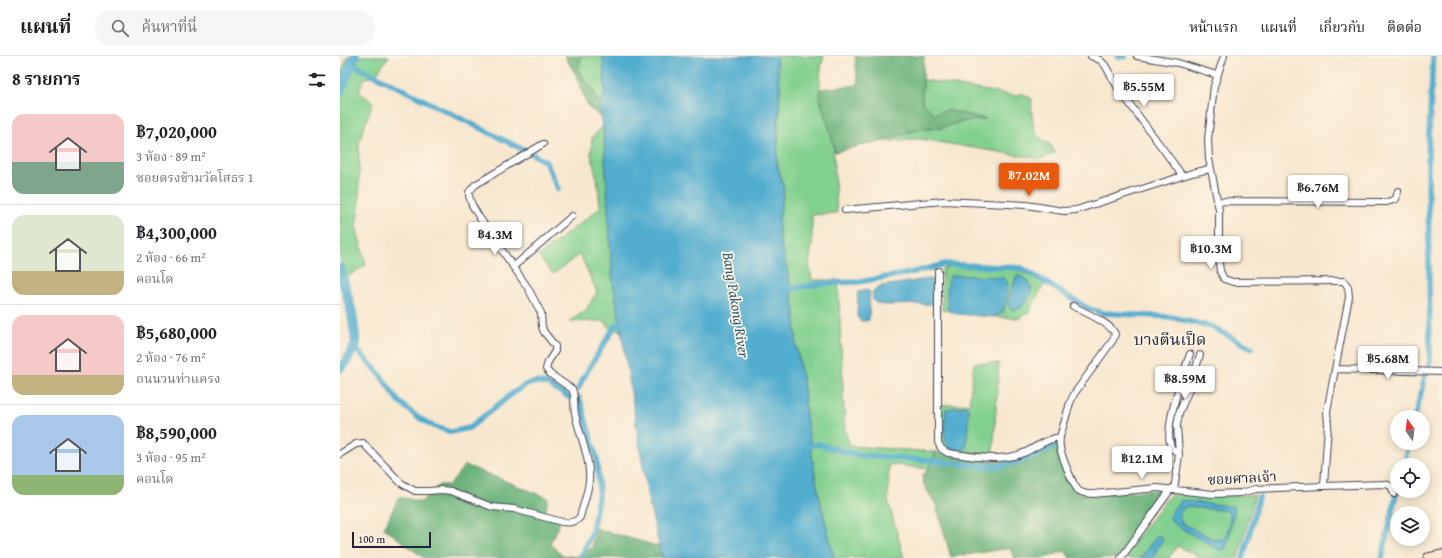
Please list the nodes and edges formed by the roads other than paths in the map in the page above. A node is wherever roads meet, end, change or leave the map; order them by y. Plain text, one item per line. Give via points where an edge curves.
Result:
1 (1091, 56) edge
2 (1137, 56) edge
3 (1224, 56) edge
4 (1216, 75) junction
5 (543, 144) dead end
6 (1210, 169) junction
7 (1181, 176) junction
8 (1398, 191) dead end
9 (1217, 200) junction
10 (845, 210) dead end
11 (572, 216) dead end
12 (514, 267) junction
13 (938, 271) dead end
14 (1073, 306) dead end
15 (1190, 354) dead end
16 (1200, 355) dead end
17 (1335, 369) junction
18 (1442, 372) edge
19 (1060, 437) junction
20 (1178, 452) junction
21 (340, 454) edge
22 (1324, 486) junction
23 (1390, 486) edge
24 (1172, 490) junction
25 (1442, 555) edge
26 (1122, 558) edge
27 (1428, 558) edge

1 - 7 street via 1105,65 1118,88
2 - 4 street via 1178,63
3 - 4 street
4 - 6 street via 1208,139
5 - 12 street via 475,185 469,192 476,212
6 - 7 street
6 - 9 street
7 - 10 street via 1083,208 1064,211 1026,205 943,201
8 - 9 street via 1396,199 1387,202
9 - 17 street via 1220,221 1219,263 1221,274 1226,280 1347,283 1349,297
11 - 12 street
12 - 21 street via 538,306 544,332 555,346 556,351 546,369 572,389 574,412 587,461 589,482 578,520 562,522 514,509 492,507 451,491 415,491 401,483 363,443 356,444
13 - 19 street via 940,448 948,452 1000,458 1026,452 1044,441
14 - 19 street, ซอยศาลเจ้า via 1105,324 1115,334 1071,399
15 - 20 street via 1171,413 1170,443 1172,449
16 - 20 street via 1179,413
17 - 18 street
17 - 22 street via 1327,411
19 - 24 street, ซอยศาลเจ้า via 1060,447 1074,485 1082,492 1093,494 1157,488
20 - 24 street via 1177,474
22 - 23 street, ซอยศาลเจ้า
22 - 24 street, ซอยศาลเจ้า via 1213,494
24 - 26 street
25 - 27 main road

